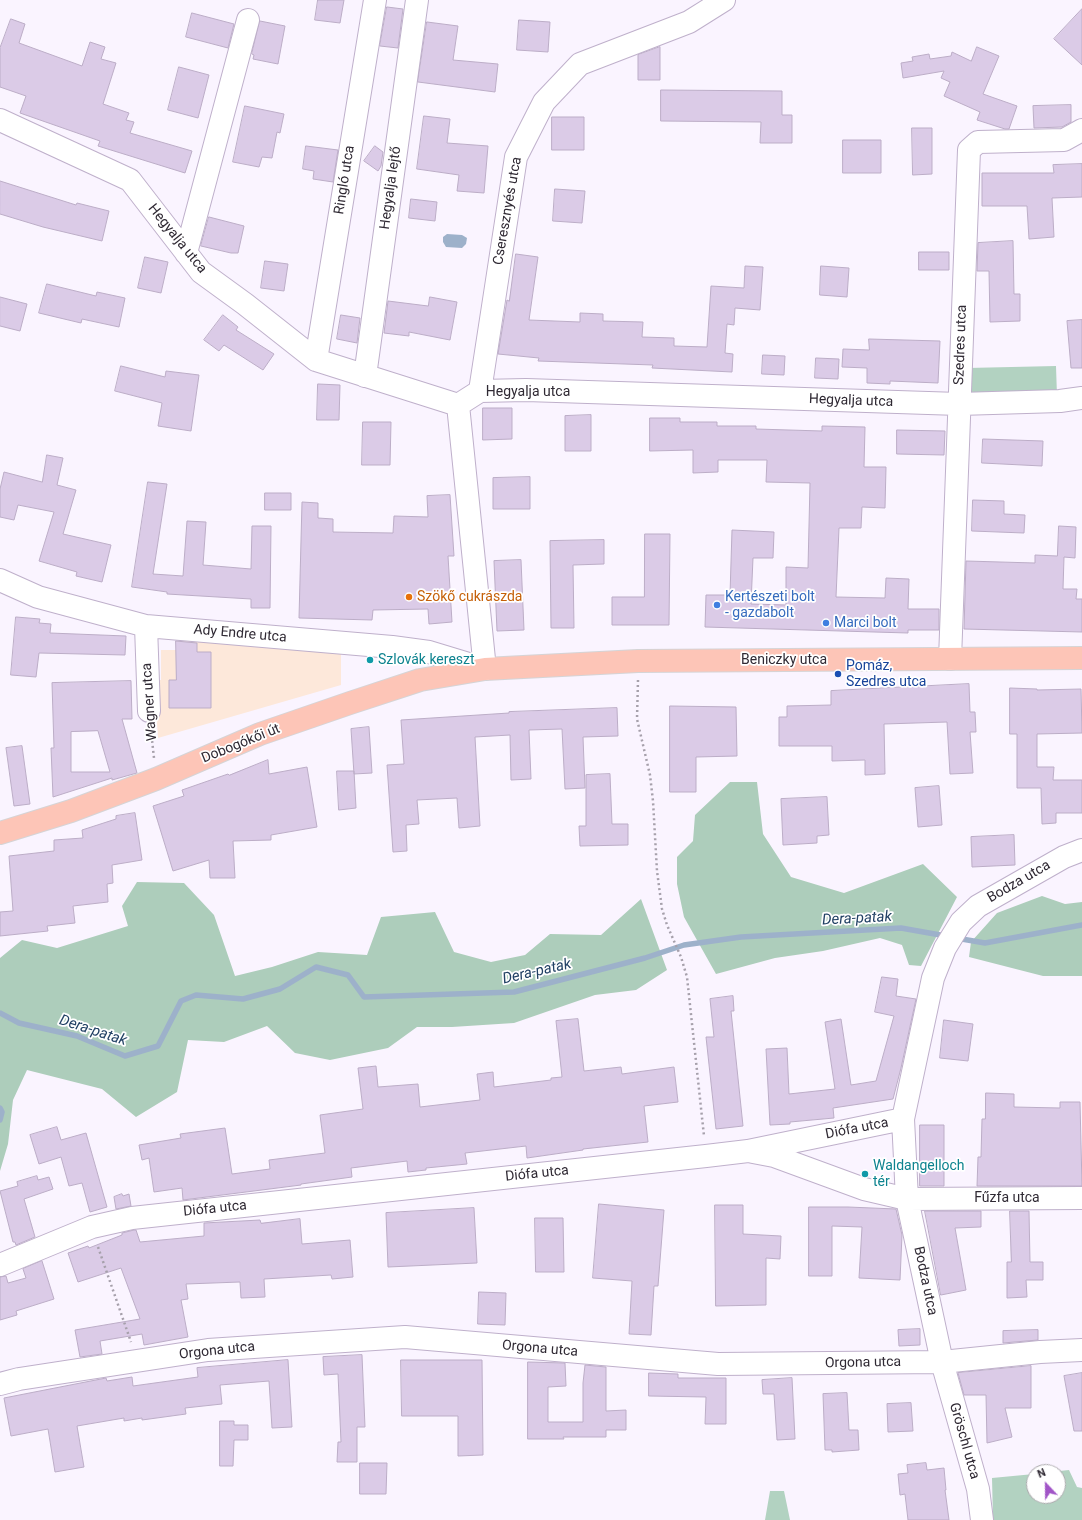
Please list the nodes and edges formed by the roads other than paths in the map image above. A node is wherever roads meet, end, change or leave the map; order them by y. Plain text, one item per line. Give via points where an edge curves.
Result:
1 (375, 0) edge
2 (417, 0) edge
3 (724, 0) edge
4 (248, 20) dead end
5 (0, 120) edge
6 (1082, 130) edge
7 (186, 253) junction
8 (316, 360) junction
9 (365, 376) junction
10 (480, 391) junction
11 (1082, 398) edge
12 (959, 404) junction
13 (458, 405) junction
14 (0, 580) edge
15 (146, 626) junction
16 (1082, 658) edge
17 (950, 659) junction
18 (485, 669) junction
19 (149, 711) road end
20 (0, 832) edge
21 (1082, 850) edge
22 (945, 948) joint
23 (903, 1120) junction
24 (748, 1151) junction
25 (1082, 1198) edge
26 (907, 1199) junction
27 (0, 1265) edge
28 (1082, 1350) edge
29 (942, 1362) junction
30 (0, 1384) edge
31 (982, 1520) edge

1 - 8 street, Ringló utca
2 - 9 street, Hegyalja lejtő
3 - 10 street, Cseresznyés utca via 689,22 580,64 544,102 516,157
4 - 7 street
5 - 7 street, Hegyalja utca via 130,180
6 - 12 street, Szedres utca via 1064,140 978,142 969,150
7 - 8 street, Hegyalja utca via 201,272
8 - 9 street, Hegyalja utca
9 - 13 street, Hegyalja utca
10 - 12 street, Hegyalja utca via 526,390
10 - 13 street, Hegyalja utca
11 - 12 street, Hegyalja utca via 1060,402
12 - 17 street, Szedres utca
13 - 18 street
14 - 15 street, Ady Endre utca via 38,597
15 - 18 street, Ady Endre utca via 392,647 429,652
15 - 19 street, Wagner utca
16 - 17 main road, Beniczky utca
17 - 18 main road, Beniczky utca via 638,661
18 - 20 main road, Dobogókői út via 420,680 350,703 260,734 156,779 71,811
21 - 22 street, Bodza utca via 1064,857 978,906 961,922
22 - 23 street, Diófa utca via 933,978
23 - 24 street, Diófa utca
23 - 26 street
24 - 26 street via 774,1156 864,1189
24 - 27 street, Diófa utca via 132,1218 92,1227
25 - 26 street, Fűzfa utca
26 - 29 street, Bodza utca
28 - 29 street, Orgona utca
29 - 30 street, Orgona utca via 718,1364 405,1337 208,1350
29 - 31 street, Gröschl utca via 978,1490

